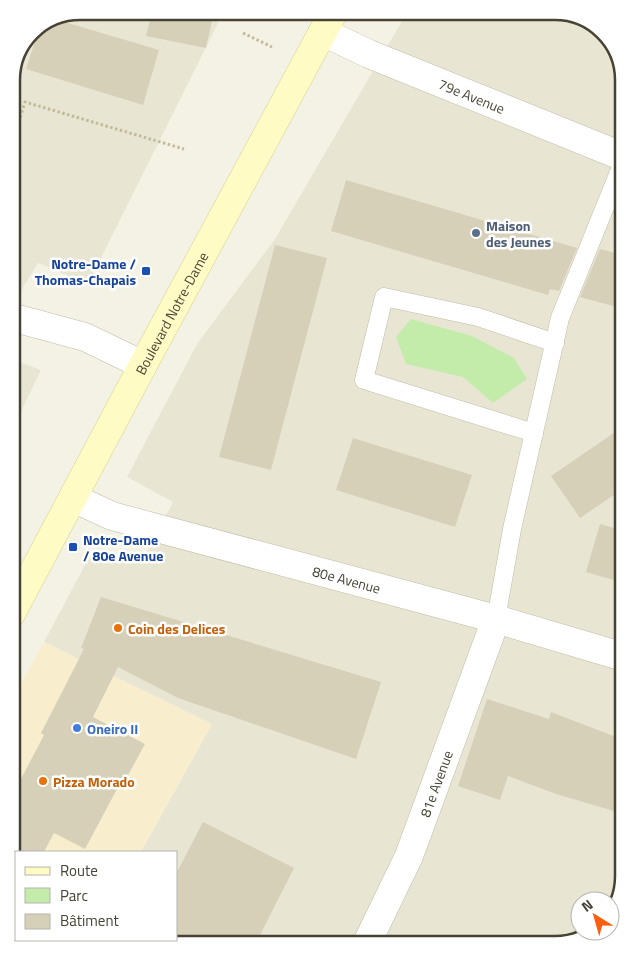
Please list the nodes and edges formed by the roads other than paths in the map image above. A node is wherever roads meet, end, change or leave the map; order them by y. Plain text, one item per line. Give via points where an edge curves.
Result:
1 (328, 22) edge
2 (615, 155) edge
3 (615, 181) edge
4 (20, 320) edge
5 (555, 343) junction
6 (143, 365) junction
7 (534, 433) junction
8 (73, 498) junction
9 (20, 597) edge
10 (496, 619) junction
11 (615, 653) edge
12 (370, 936) edge

1 - 2 street, 79e Avenue via 356,48
1 - 6 street, Boulevard Notre-Dame
3 - 5 lane via 560,318
4 - 6 street via 85,338
5 - 7 lane
5 - 7 lane via 478,318 384,297 364,380
6 - 8 street, Boulevard Notre-Dame
7 - 10 lane
8 - 9 street, Boulevard Notre-Dame
8 - 10 street, 80e Avenue via 112,516
10 - 11 street, 80e Avenue
10 - 12 street, 81e Avenue via 409,856

